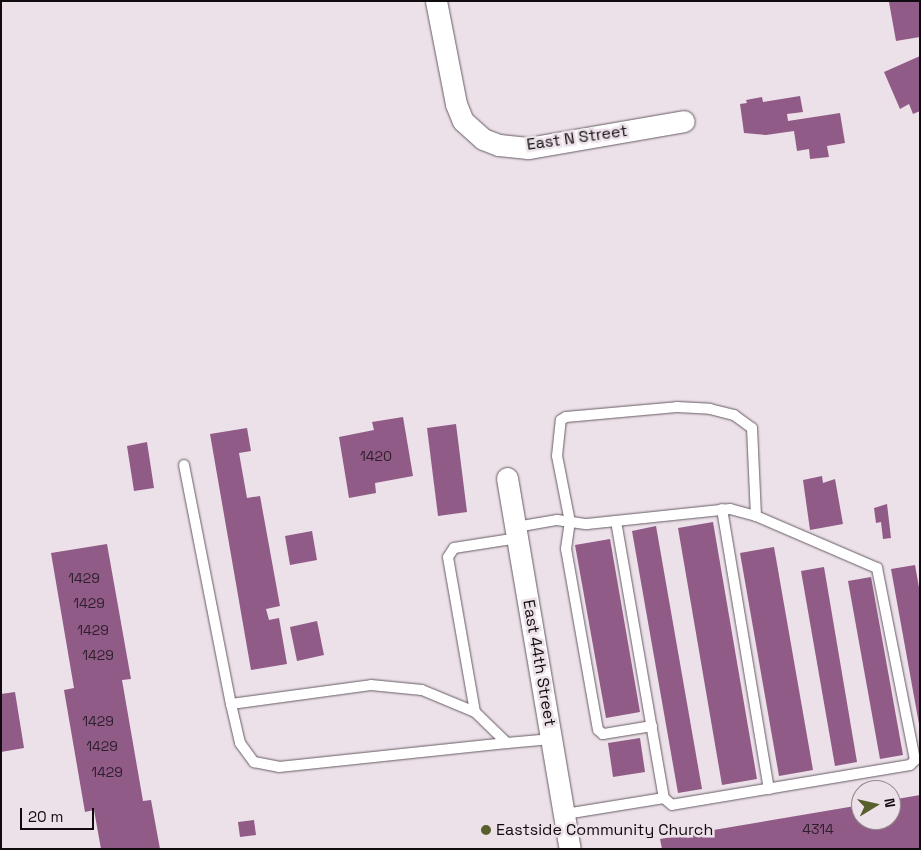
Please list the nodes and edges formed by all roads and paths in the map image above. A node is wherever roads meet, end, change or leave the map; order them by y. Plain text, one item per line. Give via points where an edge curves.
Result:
1 (436, 1) edge
2 (684, 121) dead end
3 (184, 465) dead end
4 (507, 478) dead end
5 (722, 509) junction
6 (756, 516) junction
7 (616, 521) junction
8 (570, 522) junction
9 (517, 533) junction
10 (232, 704) junction
11 (475, 712) junction
12 (652, 726) junction
13 (552, 739) junction
14 (507, 743) junction
15 (768, 789) junction
16 (664, 798) junction
17 (564, 814) junction
18 (570, 849) edge

1 - 2 street, East N Street via 456,104 472,132 499,145 528,148
3 - 10 lane
4 - 9 street, East 44th Street
5 - 6 lane
5 - 7 lane
5 - 15 lane
6 - 8 lane via 752,428 734,415 710,409 677,407 566,416 561,420 557,456
6 - 15 lane via 877,568 916,760 910,765
7 - 8 lane
7 - 12 lane
8 - 9 lane via 557,520
8 - 12 lane via 566,549 598,730 603,734
9 - 11 lane via 454,548 448,557
9 - 13 street, East 44th Street
10 - 11 lane via 371,685 422,690
10 - 14 lane via 240,743 254,762 279,767
11 - 14 lane
12 - 16 lane
13 - 14 lane
13 - 17 street, East 44th Street
15 - 16 lane via 672,805
16 - 17 lane
17 - 18 street, East 44th Street

